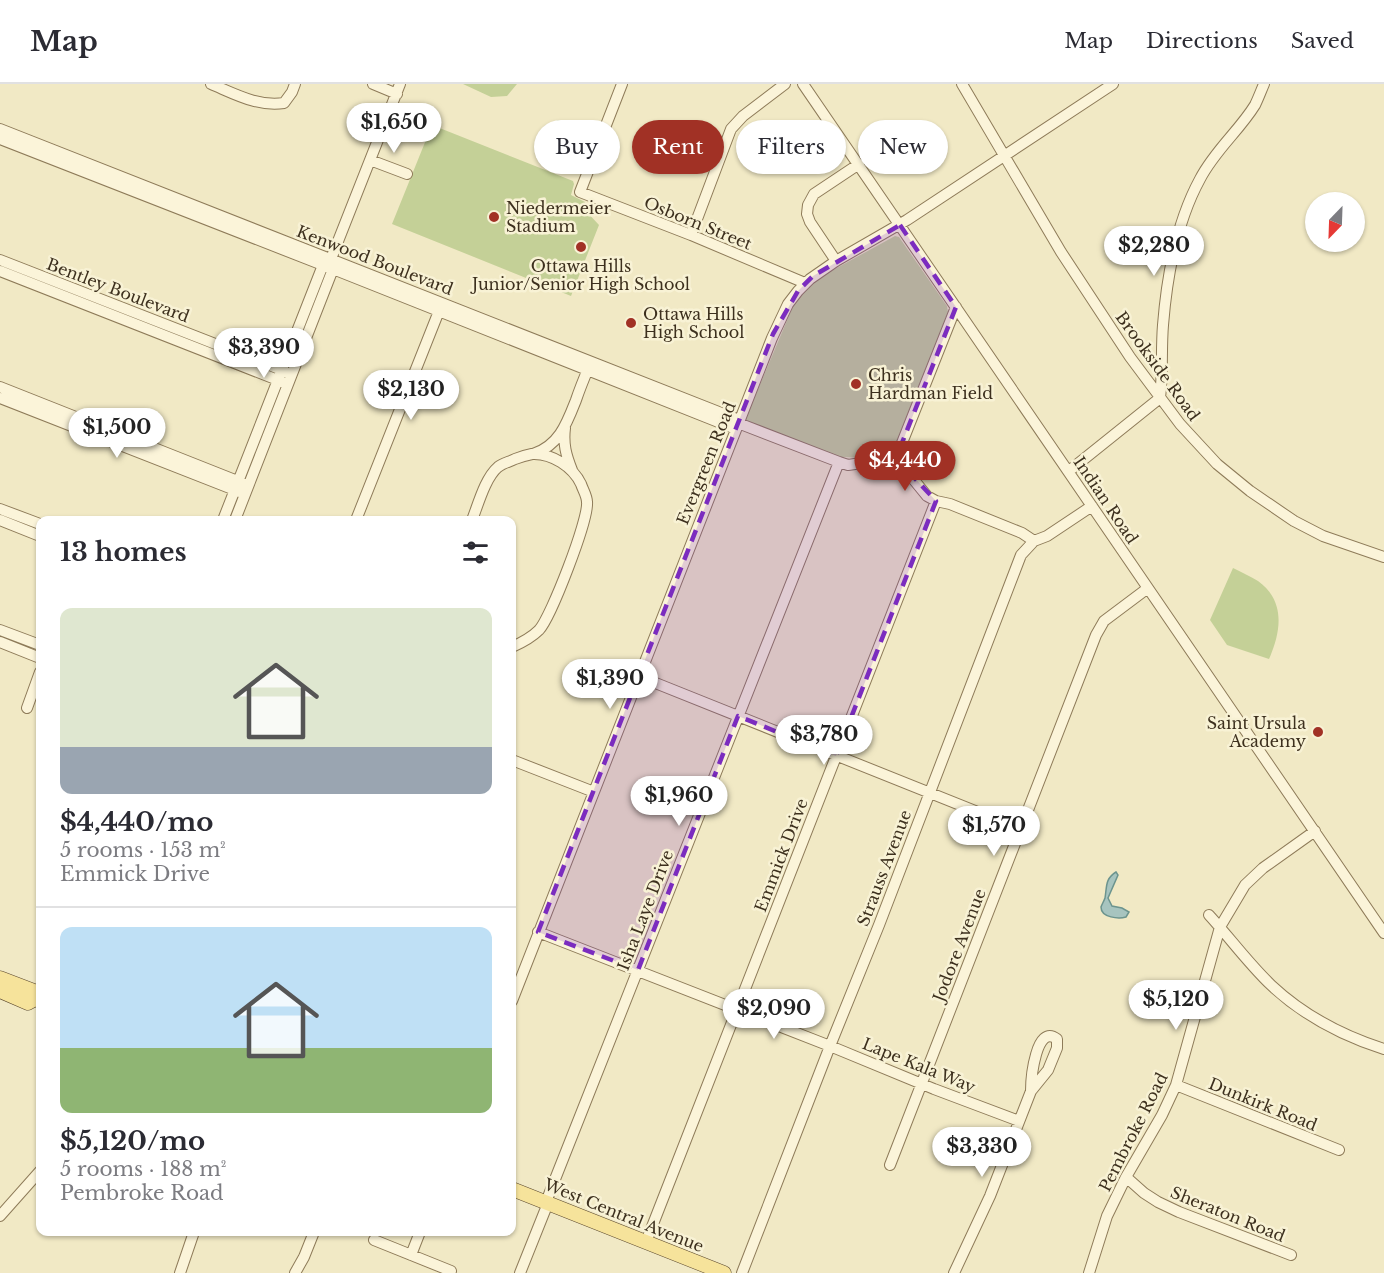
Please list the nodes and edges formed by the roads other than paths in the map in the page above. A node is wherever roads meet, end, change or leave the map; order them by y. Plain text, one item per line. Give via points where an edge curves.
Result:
1 (212, 84) edge
2 (295, 84) edge
3 (373, 84) edge
4 (622, 84) edge
5 (785, 84) edge
6 (803, 84) edge
7 (962, 84) edge
8 (1113, 84) edge
9 (1264, 84) edge
10 (399, 89) edge
11 (0, 129) edge
12 (0, 140) edge
13 (1004, 156) junction
14 (370, 160) junction
15 (858, 163) edge
16 (858, 165) edge
17 (407, 174) dead end
18 (866, 174) edge
19 (900, 225) junction
20 (691, 235) junction
21 (0, 260) edge
22 (836, 261) junction
23 (329, 264) junction
24 (0, 271) edge
25 (805, 283) junction
26 (441, 307) junction
27 (956, 307) junction
28 (589, 366) junction
29 (285, 377) junction
30 (0, 387) edge
31 (0, 398) edge
32 (1160, 398) junction
33 (566, 424) junction
34 (738, 424) junction
35 (531, 454) junction
36 (896, 458) junction
37 (838, 462) junction
38 (572, 470) junction
39 (1069, 471) junction
40 (242, 487) junction
41 (936, 501) junction
42 (1092, 506) junction
43 (0, 508) edge
44 (225, 516) edge
45 (236, 516) edge
46 (358, 516) edge
47 (474, 516) edge
48 (0, 520) edge
49 (36, 522) edge
50 (36, 534) edge
51 (1034, 541) junction
52 (1384, 557) edge
53 (1148, 588) junction
54 (0, 630) edge
55 (0, 642) edge
56 (36, 644) edge
57 (516, 645) edge
58 (36, 656) edge
59 (638, 676) junction
60 (36, 683) edge
61 (27, 708) dead end
62 (738, 716) junction
63 (836, 756) junction
64 (516, 762) edge
65 (594, 792) junction
66 (929, 792) junction
67 (1020, 829) junction
68 (1315, 831) junction
69 (1209, 915) dead end
70 (1220, 927) junction
71 (538, 932) junction
72 (1384, 933) edge
73 (638, 970) junction
74 (0, 978) edge
75 (516, 990) edge
76 (0, 991) edge
77 (36, 995) edge
78 (36, 1001) edge
79 (738, 1011) junction
80 (830, 1046) junction
81 (1384, 1049) edge
82 (923, 1083) junction
83 (1176, 1085) junction
84 (1031, 1091) dead end
85 (1019, 1121) junction
86 (1339, 1150) dead end
87 (890, 1165) dead end
88 (36, 1176) edge
89 (1126, 1177) junction
90 (516, 1191) edge
91 (547, 1203) junction
92 (0, 1216) edge
93 (193, 1236) edge
94 (312, 1236) edge
95 (418, 1236) edge
96 (374, 1240) dead end
97 (646, 1242) junction
98 (411, 1255) junction
99 (1291, 1255) dead end
100 (450, 1271) dead end
101 (180, 1273) edge
102 (295, 1273) edge
103 (519, 1273) edge
104 (724, 1273) edge
105 (742, 1273) edge
106 (954, 1273) edge
107 (1089, 1273) edge

1 - 2 street via 271,105 284,103
3 - 10 street
4 - 20 street, Osborn Street via 580,192
5 - 20 street via 731,129
6 - 15 street, Indian Road
7 - 13 street, Brookside Road
8 - 13 street, Evergreen Road
9 - 32 street via 1255,105 1212,157 1182,220 1167,284
10 - 14 street
11 - 23 street, Kenwood Boulevard
12 - 23 street, Kenwood Boulevard
13 - 19 street, Evergreen Road
13 - 32 street, Brookside Road via 1067,262
14 - 17 street
14 - 23 street
16 - 22 street via 814,194 807,209 810,222
18 - 19 street, Indian Road
19 - 22 street, Evergreen Road
19 - 27 street, Indian Road
20 - 25 street, Osborn Street
21 - 29 street, Bentley Boulevard
22 - 25 street, Evergreen Road
23 - 26 street, Kenwood Boulevard
23 - 29 street
24 - 29 street, Bentley Boulevard
25 - 34 street, Evergreen Road via 781,317
26 - 28 street, Kenwood Boulevard
26 - 46 street
27 - 36 street
27 - 39 street, Indian Road
28 - 33 street
28 - 34 street, Kenwood Boulevard
29 - 40 street
30 - 40 street
31 - 40 street
32 - 39 street
32 - 52 street, Brookside Road via 1217,464 1258,496 1323,536
33 - 35 street via 552,444
33 - 38 street via 564,447
34 - 37 street, Kenwood Boulevard
34 - 59 street, Evergreen Road
35 - 38 street via 553,459
35 - 47 street via 498,467
36 - 37 street via 848,465
36 - 41 street via 927,496
37 - 62 street, Isha Laye Drive
38 - 57 street via 587,501 582,531 540,629
39 - 42 street, Indian Road
40 - 44 street
40 - 45 street
41 - 51 street
41 - 63 street, Emmick Drive
42 - 51 street, Strauss Avenue
42 - 53 street, Indian Road
43 - 49 street
48 - 50 street
51 - 66 street, Strauss Avenue via 1021,555
53 - 67 street, Jodore Avenue via 1104,621 1096,635
53 - 68 street, Indian Road
54 - 56 street
55 - 58 street
59 - 62 street
59 - 65 street, Evergreen Road
60 - 61 street
62 - 63 street
62 - 73 street, Isha Laye Drive
63 - 66 street
63 - 79 street, Emmick Drive
64 - 65 street
65 - 71 street, Evergreen Road
66 - 67 street
66 - 80 street, Strauss Avenue
67 - 82 street, Jodore Avenue
68 - 70 street, Pembroke Road via 1263,867 1245,885
68 - 72 street, Indian Road
69 - 70 street
70 - 81 street via 1246,959 1288,999 1339,1030
70 - 83 street, Pembroke Road
71 - 73 street, Lape Kala Way
71 - 75 street, Evergreen Road
73 - 79 street, Lape Kala Way
73 - 91 street, Isha Laye Drive
74 - 77 main road
76 - 78 main road via 28,1003
79 - 80 street, Lape Kala Way
79 - 97 street, Emmick Drive
80 - 82 street, Lape Kala Way
80 - 105 street, Strauss Avenue
82 - 85 street, Lape Kala Way
82 - 87 street, Jodore Avenue
83 - 86 street, Dunkirk Road
83 - 89 street, Pembroke Road
84 - 85 street
85 - 106 street
88 - 92 street
89 - 99 street, Sheraton Road via 1158,1202 1179,1212
89 - 107 street, Pembroke Road via 1107,1216
90 - 91 main road, West Central Avenue
91 - 97 main road, West Central Avenue
91 - 103 street, Isha Laye Drive
93 - 101 street
94 - 102 street
95 - 98 street
96 - 98 street
97 - 104 main road, West Central Avenue
98 - 100 street

